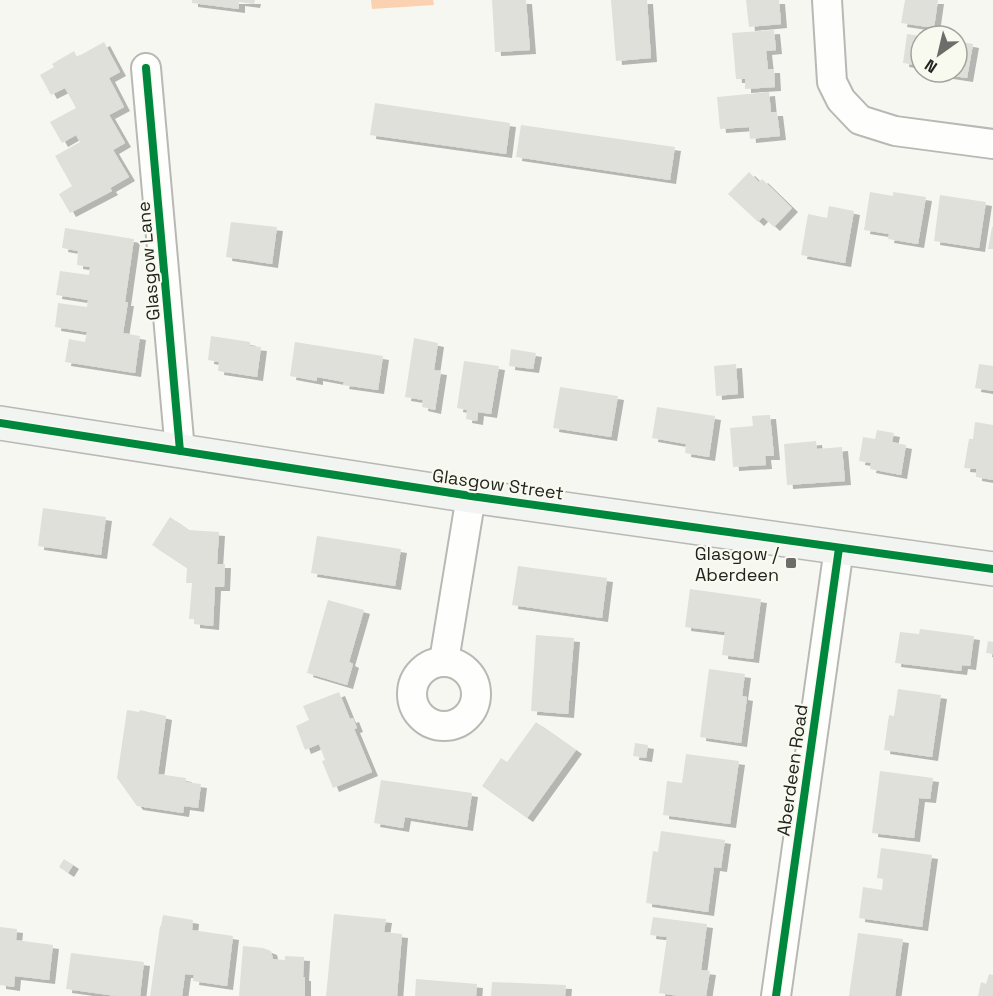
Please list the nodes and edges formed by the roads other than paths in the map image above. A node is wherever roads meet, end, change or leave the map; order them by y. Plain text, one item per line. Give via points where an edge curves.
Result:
1 (827, 0) edge
2 (146, 68) dead end
3 (993, 144) edge
4 (0, 423) edge
5 (180, 451) junction
6 (471, 496) junction
7 (839, 548) junction
8 (993, 569) edge
9 (444, 661) dead end
10 (776, 996) edge

1 - 3 street via 832,82 841,100 860,120 895,130
2 - 5 street, Glasgow Lane
4 - 5 street, Glasgow Street
5 - 6 street, Glasgow Street
6 - 7 street, Glasgow Street
6 - 9 street
7 - 8 street, Glasgow Street
7 - 10 street, Aberdeen Road

